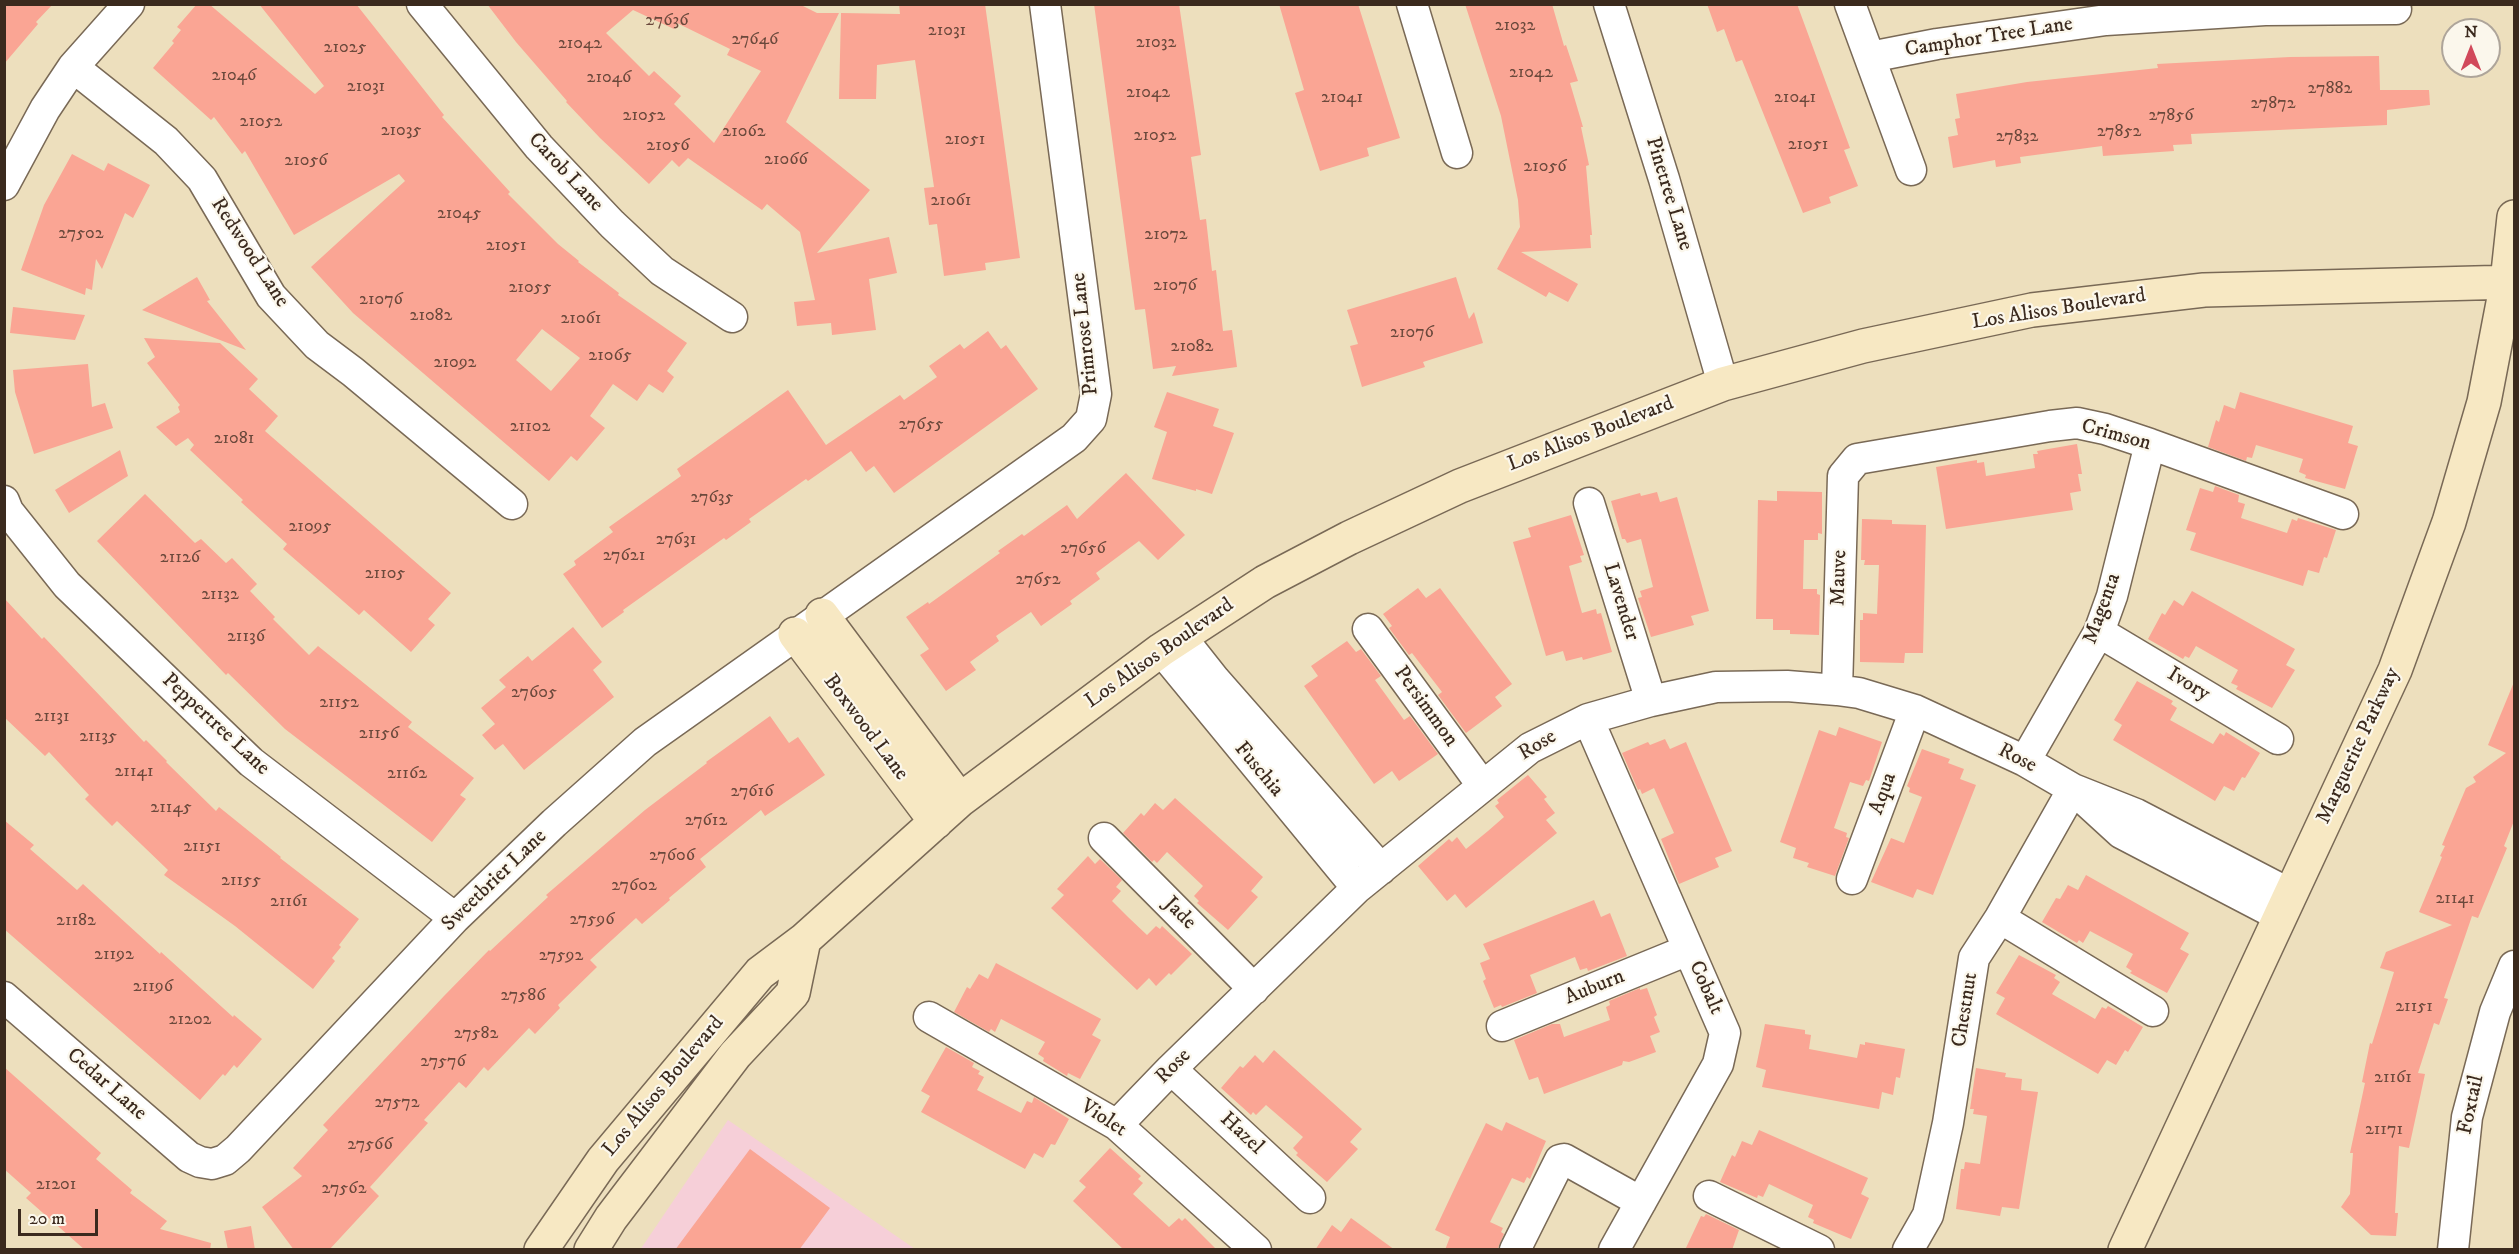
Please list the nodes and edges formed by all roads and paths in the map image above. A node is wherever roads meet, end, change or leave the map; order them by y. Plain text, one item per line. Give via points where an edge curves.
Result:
1 (129, 4) edge
2 (422, 4) edge
3 (1045, 4) edge
4 (1412, 4) edge
5 (1609, 4) edge
6 (1850, 4) edge
7 (2264, 7) edge
8 (2396, 9) dead end
9 (1870, 57) junction
10 (73, 68) junction
11 (1457, 153) dead end
12 (1911, 170) dead end
13 (4, 185) edge
14 (2514, 217) edge
15 (2511, 282) edge
16 (732, 317) dead end
17 (1723, 384) junction
18 (2150, 444) junction
19 (1848, 468) joint
20 (4, 501) edge
21 (1589, 503) dead end
22 (513, 504) dead end
23 (2343, 514) dead end
24 (808, 626) junction
25 (1368, 629) dead end
26 (2099, 632) junction
27 (1171, 643) junction
28 (1837, 690) junction
29 (1651, 701) junction
30 (1915, 710) junction
31 (1588, 719) junction
32 (2278, 739) dead end
33 (2025, 761) junction
34 (1482, 785) junction
35 (2073, 789) junction
36 (960, 800) junction
37 (936, 822) junction
38 (1104, 838) dead end
39 (1381, 869) junction
40 (1852, 879) dead end
41 (1358, 888) junction
42 (2285, 905) junction
43 (455, 918) junction
44 (2000, 918) junction
45 (804, 940) junction
46 (1688, 950) junction
47 (2514, 966) edge
48 (1254, 989) junction
49 (4, 997) edge
50 (2153, 1011) dead end
51 (930, 1017) dead end
52 (1503, 1026) dead end
53 (1171, 1069) junction
54 (1117, 1125) junction
55 (212, 1164) joint
56 (1709, 1196) dead end
57 (1310, 1198) dead end
58 (1641, 1202) junction
59 (541, 1250) edge
60 (591, 1250) edge
61 (1256, 1250) edge
62 (1515, 1250) edge
63 (1614, 1250) edge
64 (1819, 1250) edge
65 (1908, 1250) edge
66 (2125, 1250) edge
67 (2453, 1250) edge

1 - 10 street
2 - 16 street, Carob Lane via 539,147 612,224 662,271
3 - 24 street, Primrose Lane via 1096,394 1091,419 1074,438
4 - 11 street
5 - 17 street, Pinetree Lane
6 - 9 street
7 - 8 street, Camphor Tree Lane
7 - 9 street, Camphor Tree Lane via 2106,20
9 - 12 street
10 - 13 street via 45,109
10 - 22 street, Redwood Lane via 166,141 202,179 271,296 317,345
14 - 15 main road, Marguerite Parkway
15 - 17 main road, Los Alisos Boulevard via 2204,290 2032,310 1863,346
15 - 42 main road, Marguerite Parkway via 2484,402 2449,522 2395,670
17 - 27 main road, Los Alisos Boulevard via 1460,486 1349,538 1265,582
18 - 19 street, Crimson via 2077,423 1857,459
18 - 23 street, Crimson
18 - 26 street, Magenta via 2112,596
19 - 28 street, Mauve via 1843,476
20 - 43 street, Peppertree Lane via 67,585 251,762
21 - 29 street, Lavender
24 - 36 main road, Boxwood Lane
24 - 37 main road, Boxwood Lane
24 - 43 street, Sweetbrier Lane via 645,742
25 - 34 street, Persimmon
26 - 32 street, Ivory
26 - 33 street, Magenta
27 - 36 main road, Los Alisos Boulevard
27 - 39 street, Fuschia via 1215,680
27 - 41 street, Fuschia
28 - 29 street, Rose via 1716,687
28 - 30 street, Rose
29 - 31 street, Rose
30 - 33 street, Rose
30 - 40 street, Aqua
31 - 34 street, Rose via 1530,748
31 - 46 street, Cobalt
33 - 35 street, Rose
34 - 39 street, Rose
35 - 42 street, Rose via 2121,833
35 - 44 street, Chestnut
36 - 37 main road, Los Alisos Boulevard
37 - 45 main road, Los Alisos Boulevard
38 - 48 street, Jade
39 - 41 street, Rose
41 - 48 street, Rose
42 - 66 main road, Marguerite Parkway
43 - 55 street, Sweetbrier Lane via 238,1149 225,1160
44 - 50 street
44 - 65 street, Chestnut via 1974,958 1948,1123 1928,1215
45 - 59 main road, Los Alisos Boulevard via 760,973 603,1160
45 - 60 main road, Los Alisos Boulevard via 793,993 735,1055
46 - 52 street, Auburn
46 - 58 street, Cobalt via 1725,1033 1718,1064
47 - 67 street, Foxtail via 2495,1012 2467,1117
48 - 53 street, Rose
49 - 55 street, Cedar Lane via 189,1157
51 - 54 street, Violet
53 - 54 street, Rose
53 - 57 street, Hazel
54 - 61 street, Violet
56 - 64 street
58 - 62 street via 1560,1160
58 - 63 street, Cobalt

